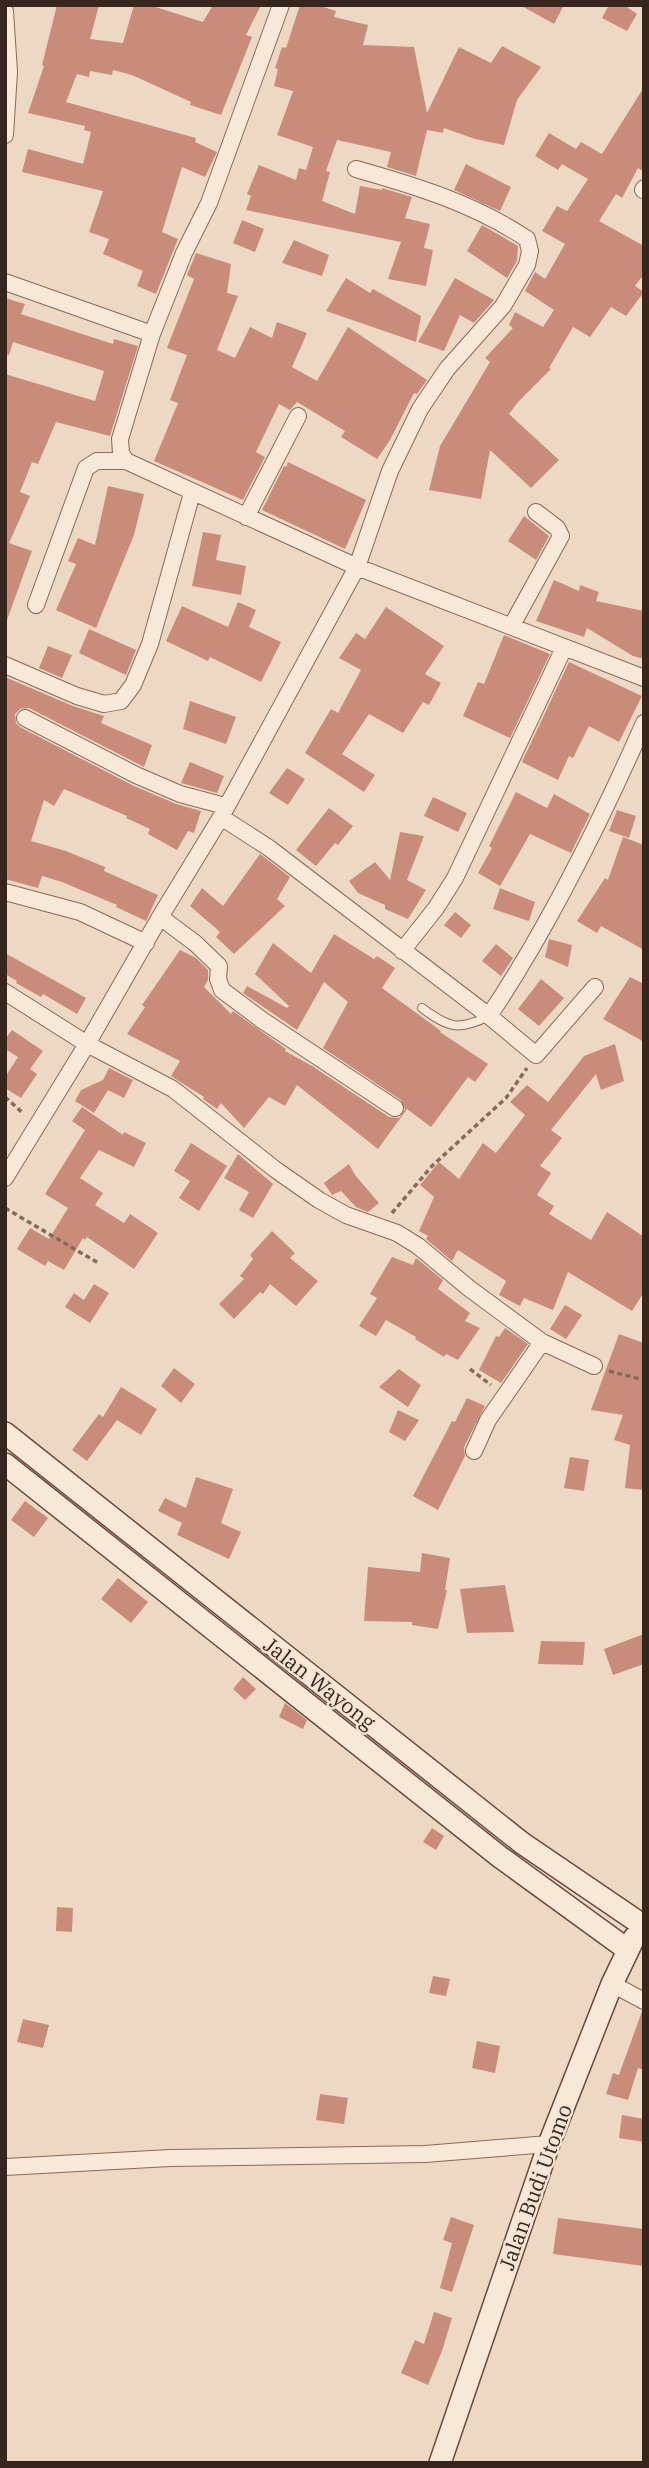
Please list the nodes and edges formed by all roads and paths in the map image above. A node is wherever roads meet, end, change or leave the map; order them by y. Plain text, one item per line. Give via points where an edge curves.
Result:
1 (281, 5) edge
2 (5, 11) edge
3 (5, 135) edge
4 (356, 169) dead end
5 (5, 282) edge
6 (152, 334) junction
7 (298, 416) dead end
8 (126, 461) junction
9 (192, 493) junction
10 (536, 512) dead end
11 (246, 516) junction
12 (357, 566) junction
13 (36, 605) dead end
14 (512, 625) junction
15 (564, 648) junction
16 (5, 665) edge
17 (644, 678) edge
18 (25, 718) dead end
19 (644, 723) edge
20 (223, 811) junction
21 (5, 892) edge
22 (160, 917) junction
23 (146, 943) junction
24 (402, 951) junction
25 (595, 987) dead end
26 (5, 992) edge
27 (422, 1009) dead end
28 (489, 1016) junction
29 (87, 1044) junction
30 (536, 1055) junction
31 (5, 1097) edge
32 (395, 1108) dead end
33 (36, 1125) junction
34 (5, 1178) edge
35 (5, 1208) edge
36 (379, 1227) junction
37 (100, 1264) dead end
38 (542, 1342) junction
39 (594, 1366) joint
40 (470, 1369) dead end
41 (644, 1380) edge
42 (502, 1401) junction
43 (5, 1433) edge
44 (474, 1451) dead end
45 (5, 1464) edge
46 (642, 1920) edge
47 (628, 1950) junction
48 (612, 1984) junction
49 (644, 2001) edge
50 (549, 2144) junction
51 (5, 2167) edge
52 (440, 2463) edge

1 - 6 street via 214,190
2 - 3 street via 9,72
4 - 12 street via 421,188 498,220 527,239 530,251 503,306 447,369 420,409 390,471
5 - 6 street
6 - 8 street via 120,439
7 - 11 street
8 - 9 street
8 - 13 street via 97,461 86,468
9 - 11 street
9 - 16 street via 150,645 121,701 104,704 77,696
10 - 14 street via 561,536
11 - 12 street
12 - 14 street
12 - 20 street
14 - 15 street
15 - 17 street
15 - 24 street via 455,878
18 - 20 street via 136,775
19 - 28 street via 545,922
20 - 22 street
20 - 24 street
21 - 23 street via 80,912
22 - 23 street
22 - 32 street via 212,957 219,966 222,990
23 - 29 street
24 - 28 street
25 - 30 street
26 - 29 street
27 - 28 lane via 440,1021 462,1027
28 - 30 street
29 - 33 street
29 - 36 street via 173,1089 319,1200
30 - 36 path via 506,1098 432,1166
31 - 33 path
33 - 34 street
35 - 37 path
36 - 38 street via 418,1246
38 - 39 street
38 - 42 street
39 - 41 path
40 - 42 path via 491,1385
42 - 44 street
43 - 46 street, Jalan Wayong via 522,1843
45 - 47 street, Jalan Wayong via 500,1857
46 - 47 street, Jalan Budi Utomo
47 - 48 street, Jalan Budi Utomo
48 - 49 street
48 - 50 street, Jalan Budi Utomo
50 - 51 street via 425,2154 170,2158
50 - 52 street, Jalan Budi Utomo

